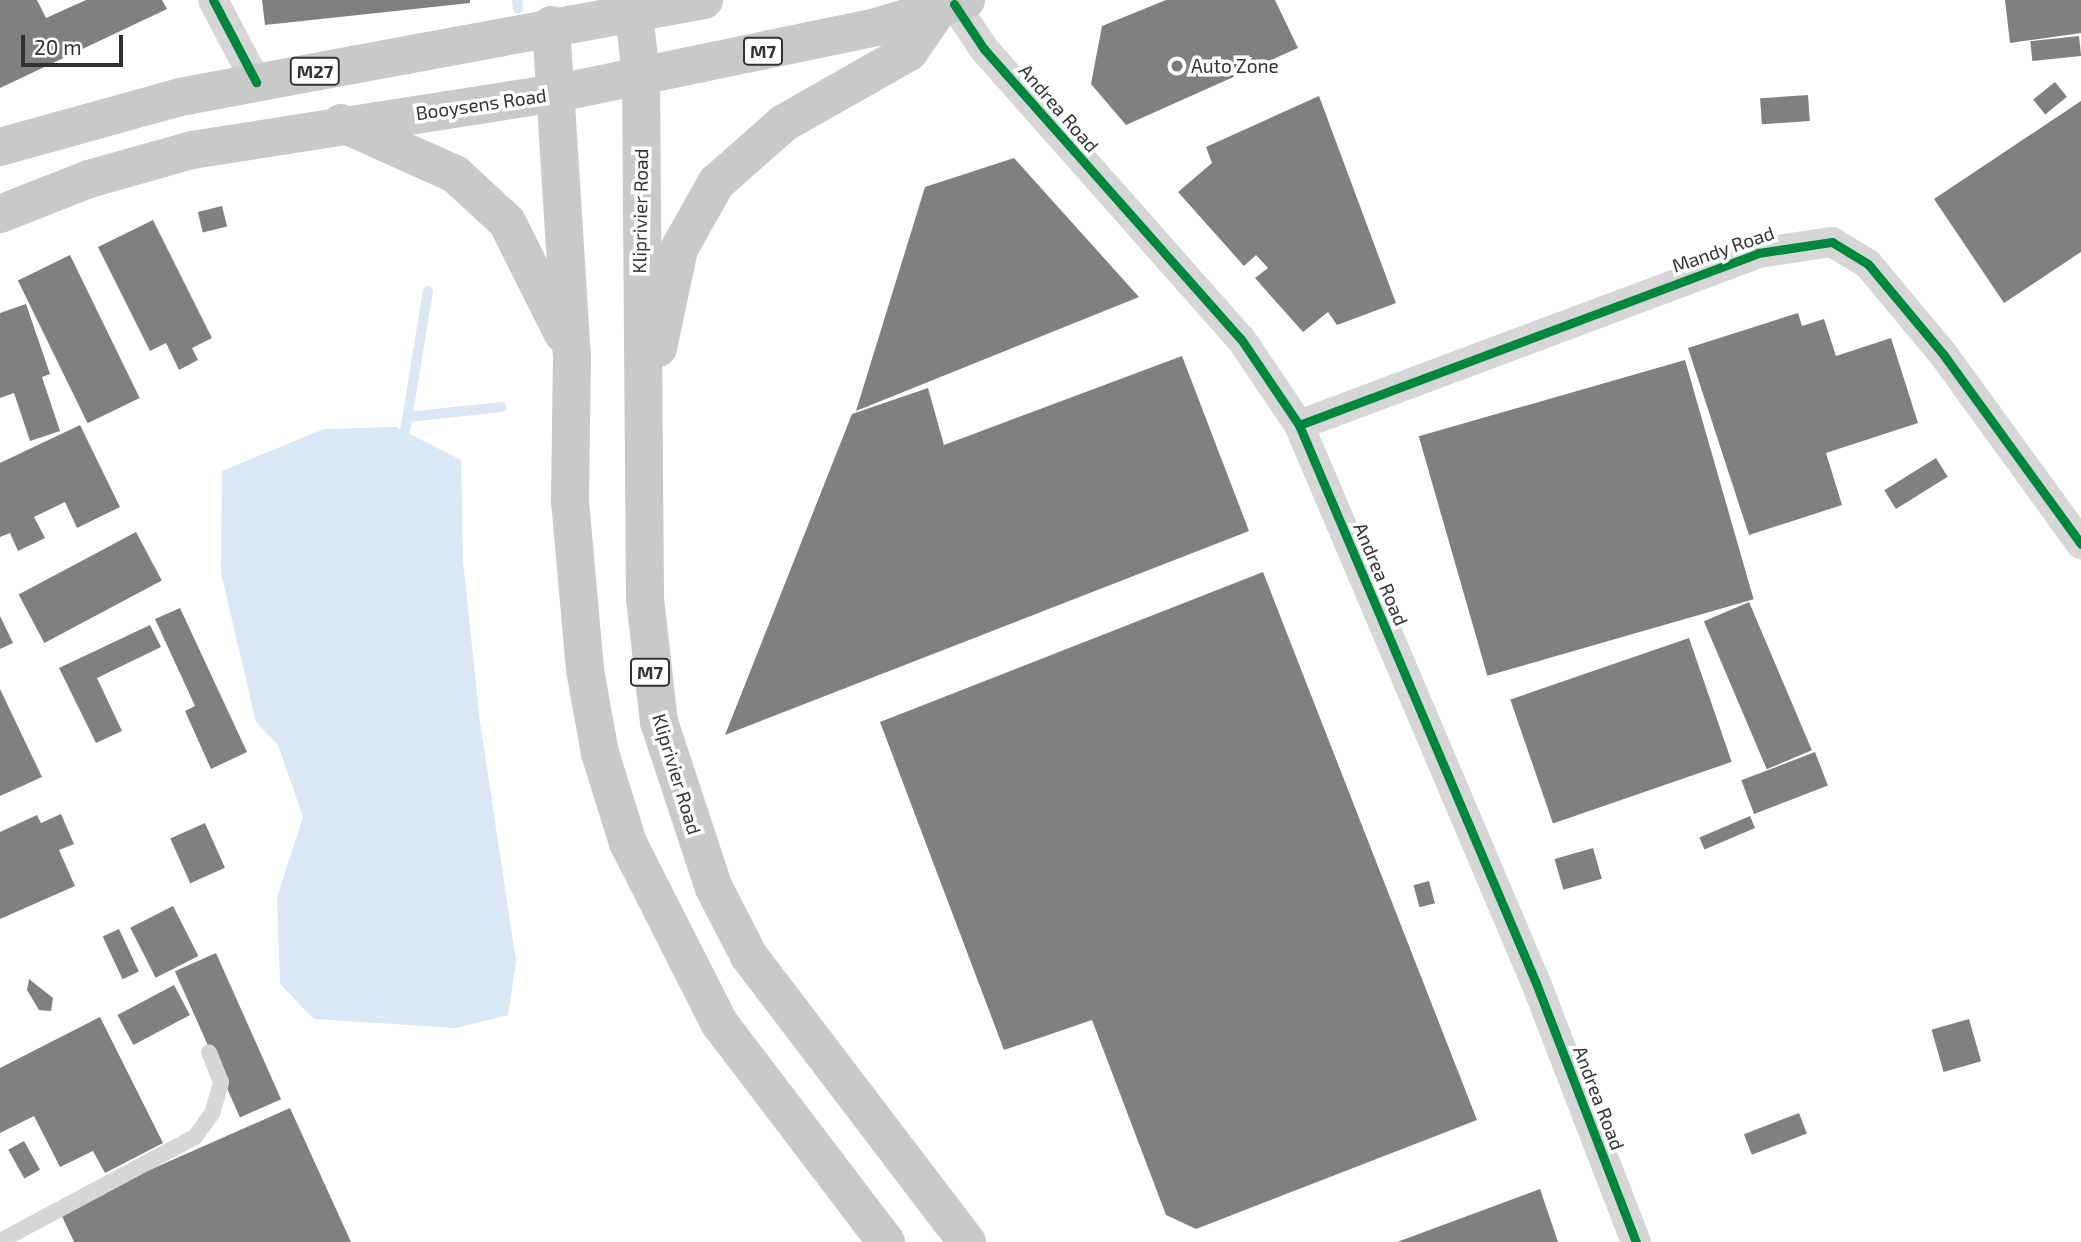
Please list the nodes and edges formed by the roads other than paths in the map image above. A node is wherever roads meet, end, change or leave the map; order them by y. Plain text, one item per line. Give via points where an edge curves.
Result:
1 (213, 0) edge
2 (704, 0) edge
3 (953, 5) edge
4 (634, 12) junction
5 (551, 25) junction
6 (641, 76) junction
7 (256, 82) junction
8 (558, 93) junction
9 (341, 123) junction
10 (0, 146) edge
11 (0, 214) edge
12 (572, 355) junction
13 (1299, 425) junction
14 (647, 439) junction
15 (2081, 544) edge
16 (209, 1052) dead end
17 (0, 1241) edge
18 (886, 1242) edge
19 (967, 1242) edge
20 (1636, 1242) edge

1 - 7 street
2 - 4 main road
3 - 6 main road, Booysens Road / M7
3 - 13 street, Andrea Road via 984,49 1241,339
3 - 14 main road via 909,52 784,123 716,183 679,248 665,298
4 - 5 main road, M27
4 - 6 main road, Kliprivier Road / M7
5 - 7 main road, M27
5 - 8 main road
6 - 8 main road, Booysens Road / M7
6 - 14 main road, Kliprivier Road / M7 via 639,355
7 - 10 main road, M27
8 - 9 main road, Booysens Road
8 - 12 main road
9 - 11 main road, Booysens Road via 119,169
9 - 12 main road via 455,174 507,222
12 - 18 main road via 570,501 585,670 600,753 628,843 720,1024
13 - 15 street, Mandy Road via 1758,253 1832,242 1868,264 1934,344
13 - 20 street, Andrea Road via 1536,983
14 - 19 main road, Kliprivier Road / M7 via 648,661 679,794 714,888 774,997
16 - 17 lane via 221,1082 212,1114 195,1137

